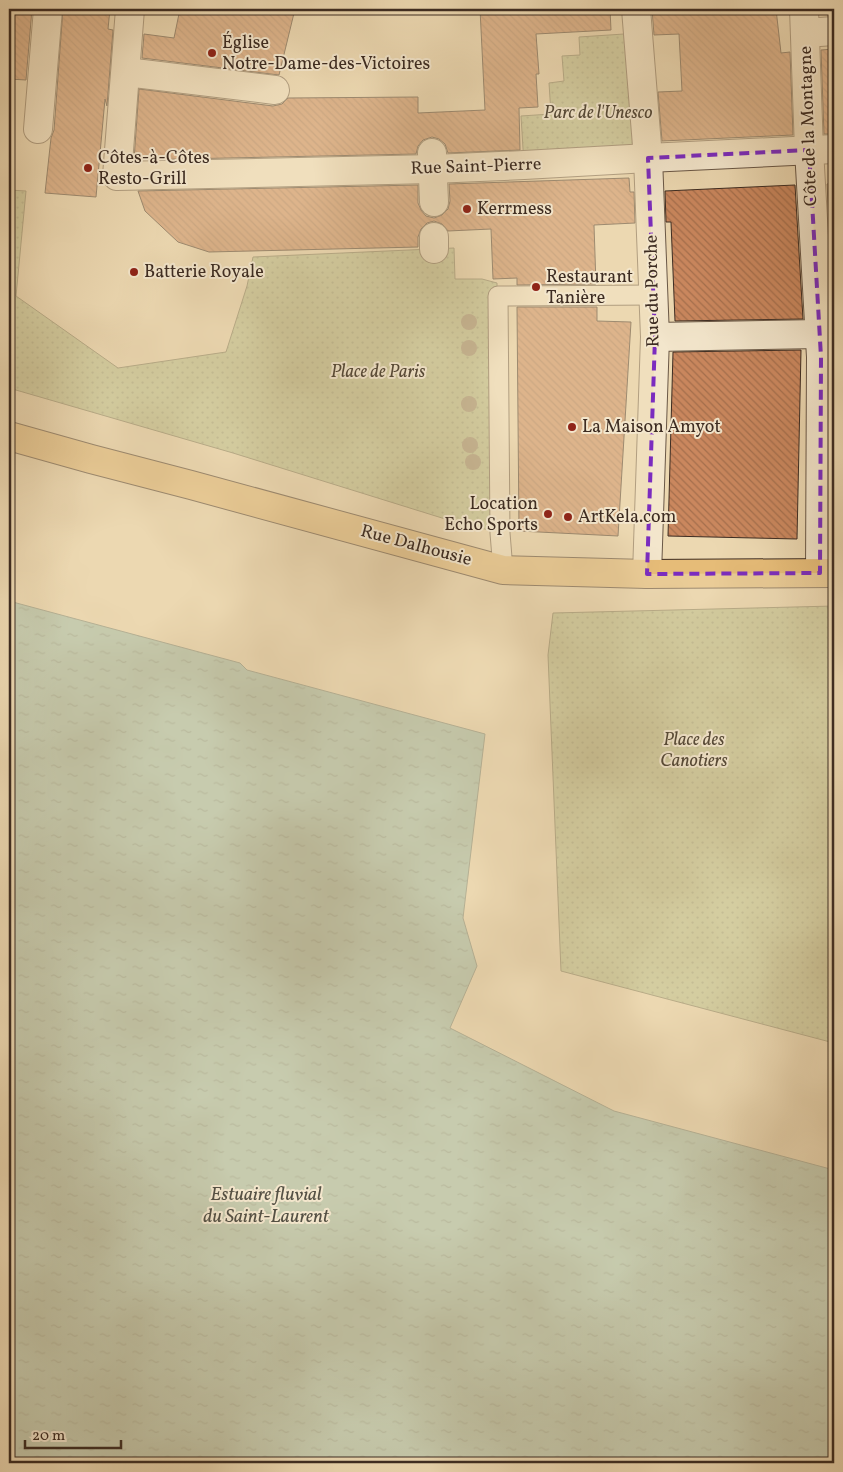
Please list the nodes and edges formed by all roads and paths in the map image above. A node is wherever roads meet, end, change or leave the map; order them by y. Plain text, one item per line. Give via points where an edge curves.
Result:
1 (48, 9) edge
2 (130, 9) edge
3 (636, 9) edge
4 (805, 21) edge
5 (834, 31) edge
6 (126, 72) junction
7 (275, 90) dead end
8 (38, 129) dead end
9 (822, 149) edge
10 (648, 158) junction
11 (432, 161) junction
12 (434, 202) dead end
13 (654, 295) junction
14 (820, 334) junction
15 (655, 337) junction
16 (9, 436) edge
17 (502, 570) junction
18 (827, 573) edge
19 (647, 574) junction

1 - 8 street
2 - 6 street
3 - 10 street, Rue du Porche
4 - 5 street
4 - 9 street, Côte de la Montagne
6 - 7 street
6 - 11 street, Rue Saint-Pierre via 117,176
9 - 10 street, Rue Saint-Pierre
9 - 14 street, Côte de la Montagne
10 - 11 street, Rue Saint-Pierre via 524,166
10 - 13 street, Rue du Porche
11 - 12 street
13 - 15 street, Rue du Porche
13 - 17 lane via 498,296
14 - 15 street
14 - 18 street, Côte de la Montagne
15 - 19 street, Rue du Porche
16 - 17 main road, Rue Dalhousie
17 - 19 main road, Rue Dalhousie
18 - 19 main road, Rue Dalhousie

